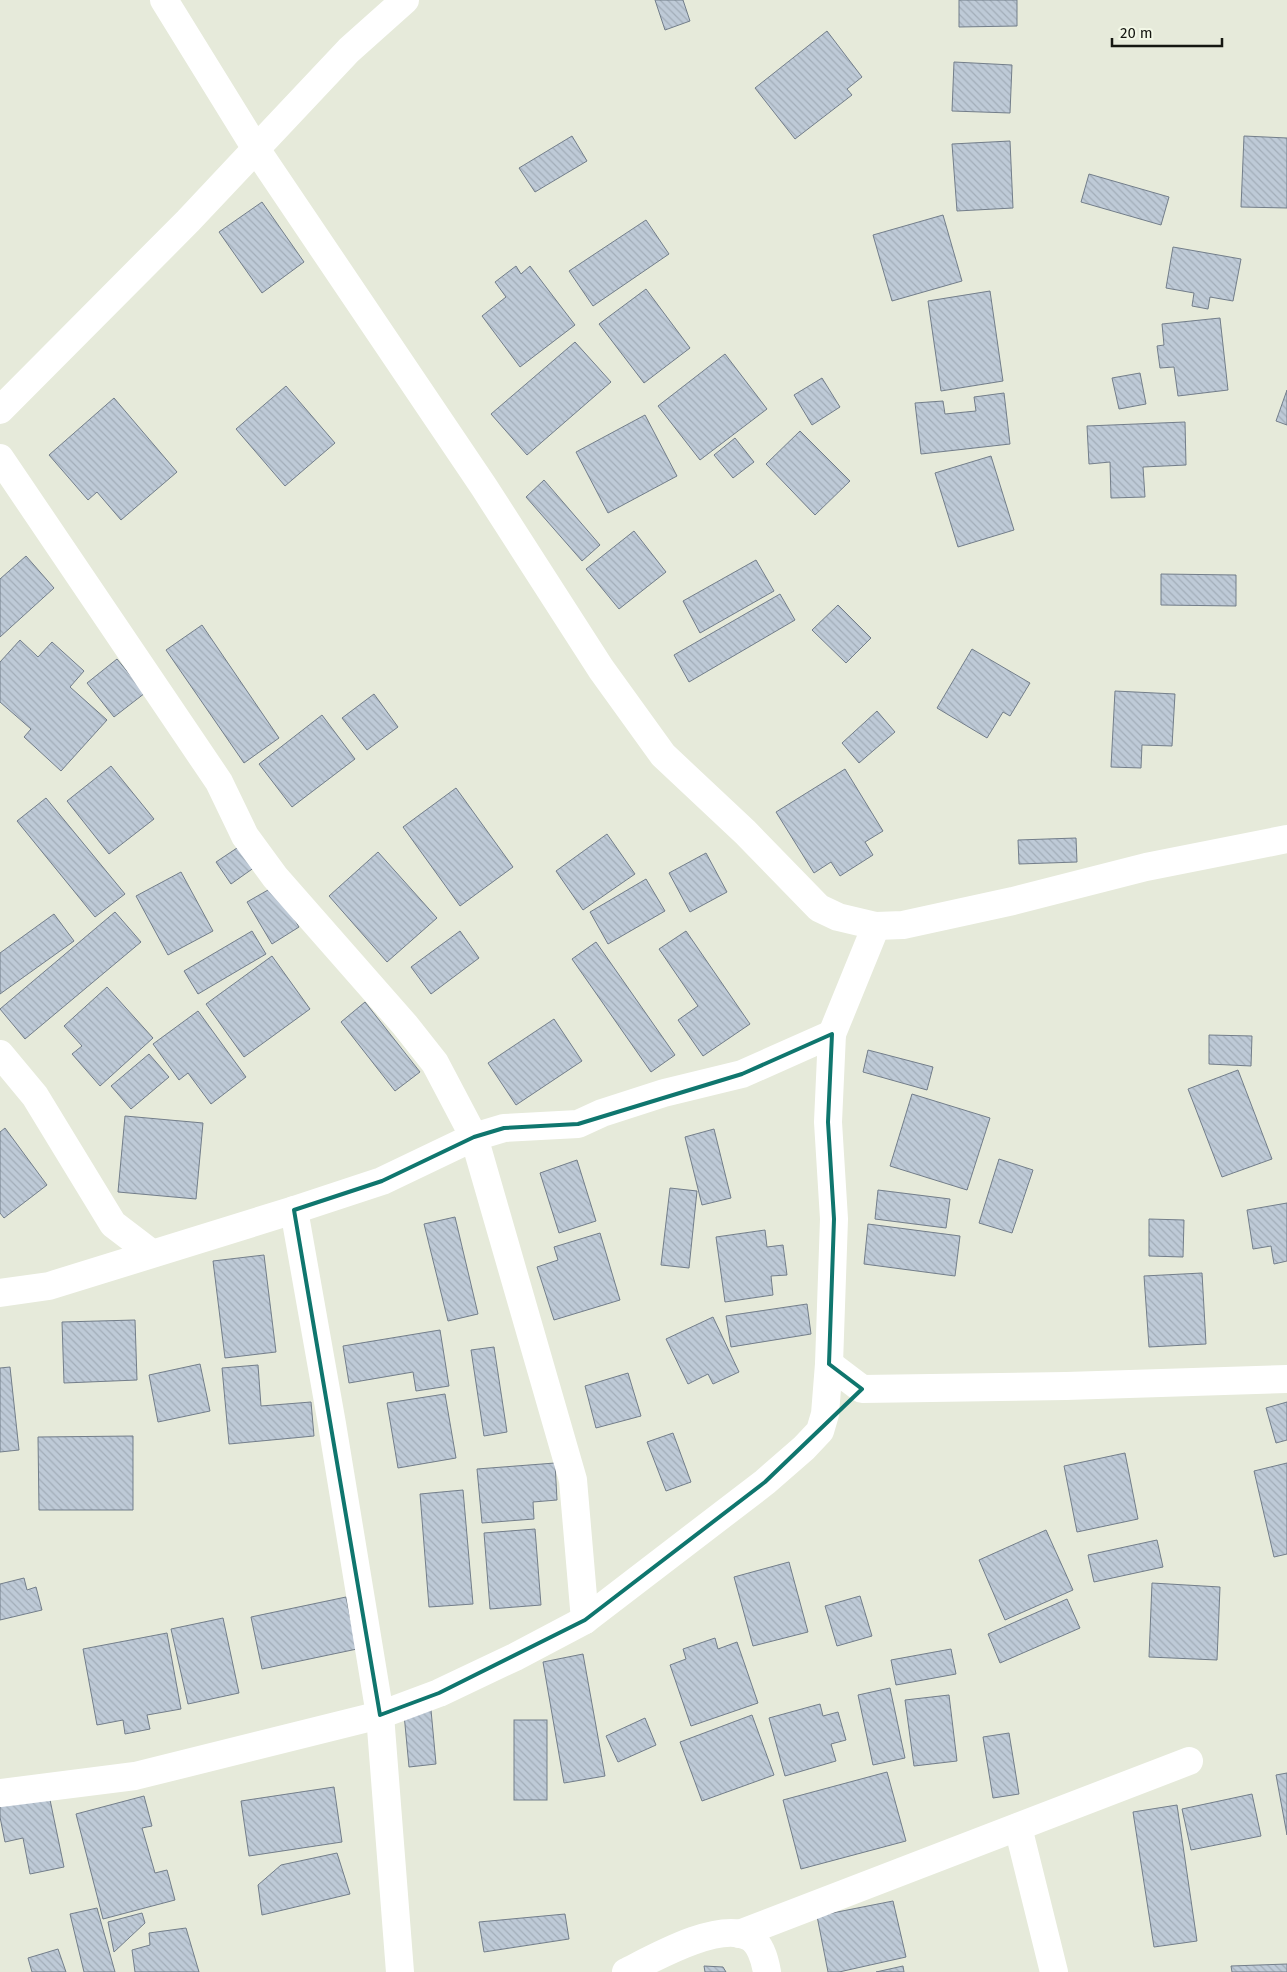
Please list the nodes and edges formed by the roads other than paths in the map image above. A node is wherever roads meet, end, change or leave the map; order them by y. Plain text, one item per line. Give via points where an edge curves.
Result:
1 (164, 0) edge
2 (405, 0) edge
3 (256, 149) junction
4 (0, 410) edge
5 (0, 458) edge
6 (1287, 840) edge
7 (876, 926) junction
8 (832, 1034) junction
9 (0, 1054) edge
10 (474, 1136) junction
11 (294, 1210) junction
12 (113, 1224) junction
13 (151, 1253) junction
14 (104, 1268) junction
15 (0, 1293) edge
16 (830, 1364) junction
17 (1287, 1380) edge
18 (862, 1389) junction
19 (820, 1431) junction
20 (585, 1620) junction
21 (380, 1715) junction
22 (1189, 1761) dead end
23 (0, 1793) edge
24 (1018, 1826) junction
25 (739, 1934) junction
26 (400, 1972) edge
27 (626, 1972) edge
28 (768, 1972) edge
29 (1054, 1972) edge

1 - 3 street
2 - 3 street via 349,50
3 - 4 street
3 - 7 street via 479,479 601,669 663,755 819,908 838,917
5 - 10 street via 219,782 245,836 275,877 435,1063
6 - 7 street via 1146,867 939,918
7 - 8 street
8 - 10 street via 742,1074 664,1093 578,1124 504,1128
8 - 16 street via 828,1122 834,1219
9 - 12 street via 35,1096
10 - 11 street via 382,1181
10 - 20 street via 573,1480
11 - 13 street
11 - 21 street
12 - 13 street
12 - 14 street
13 - 14 street
14 - 15 street via 49,1286
16 - 18 street
16 - 19 street
17 - 18 street
18 - 19 street
19 - 20 street via 765,1482
20 - 21 street via 439,1693
21 - 23 street via 134,1776
21 - 26 street
22 - 24 street
24 - 25 street
24 - 29 street
25 - 27 street via 706,1936
25 - 28 street via 756,1942

